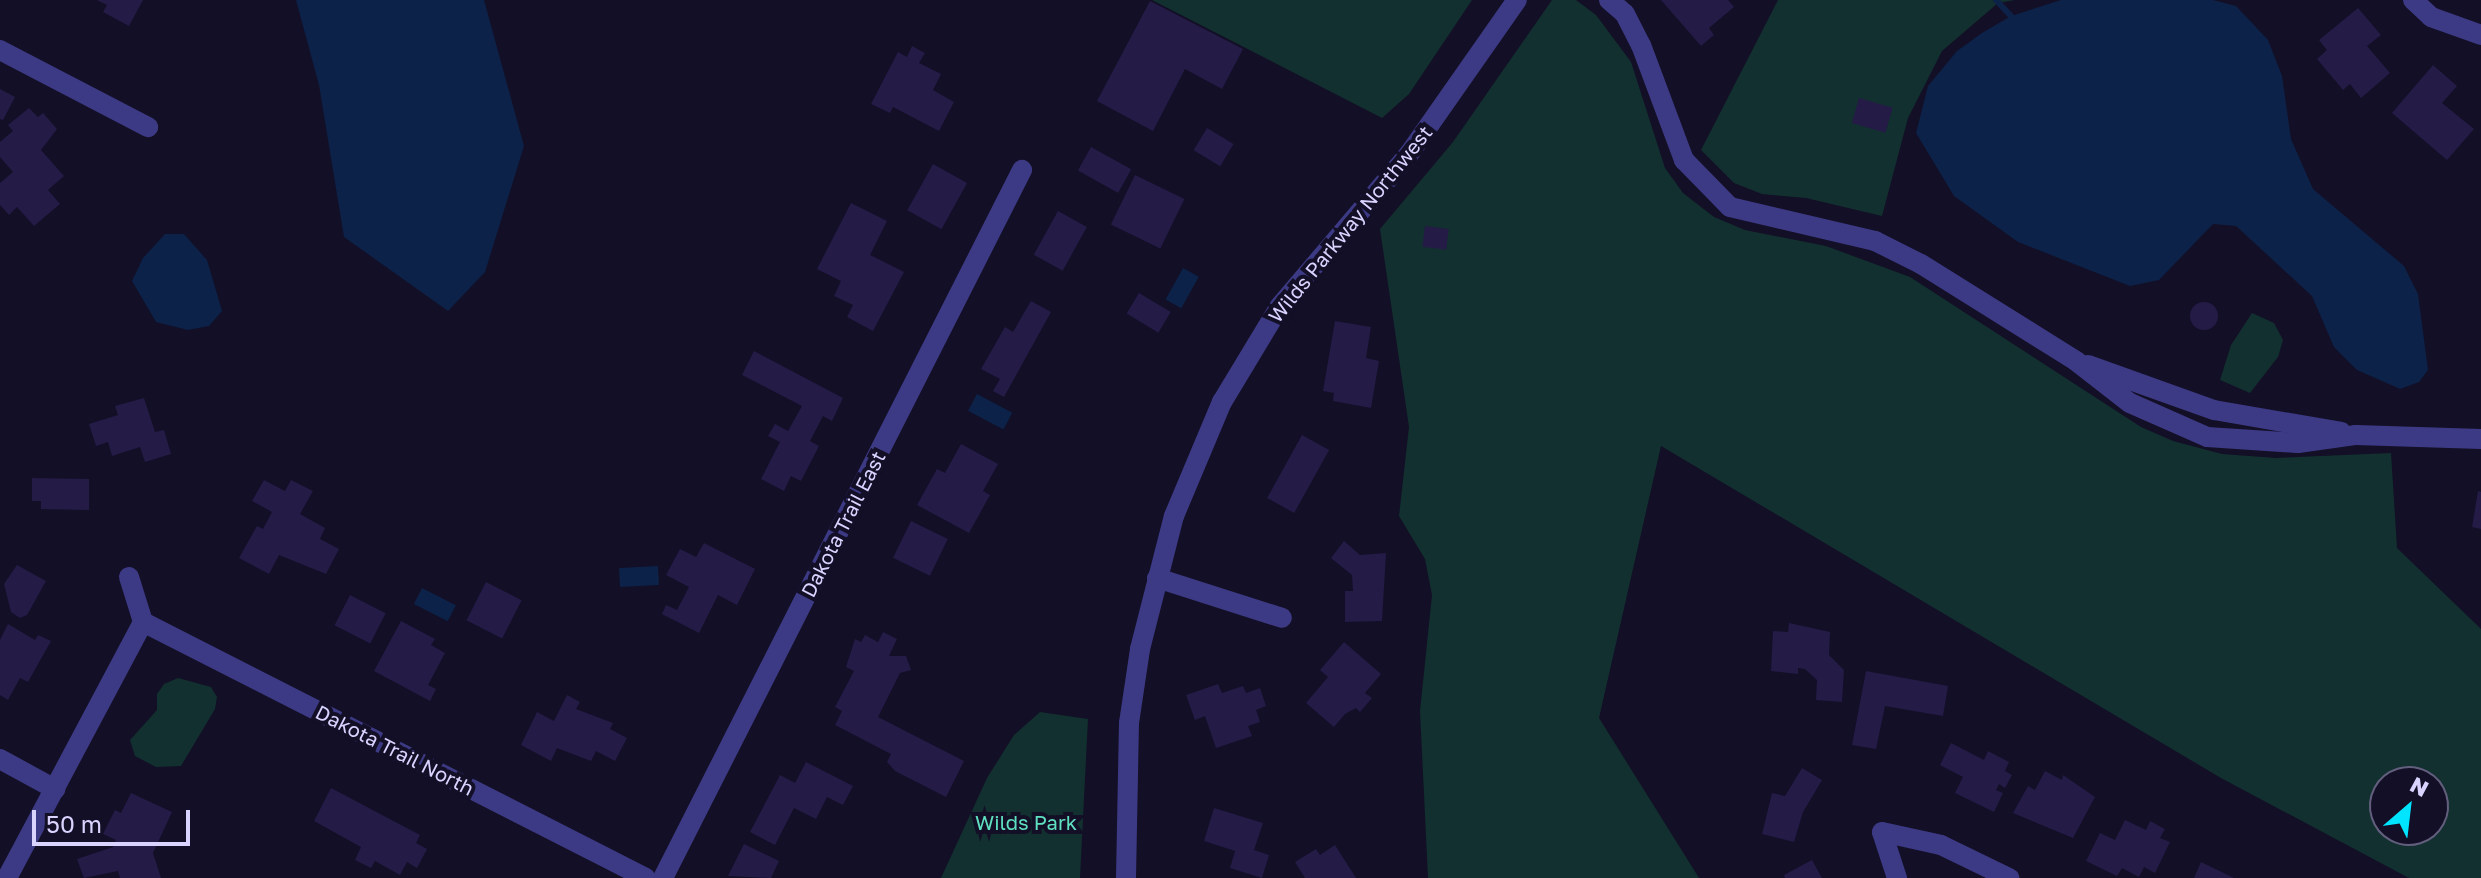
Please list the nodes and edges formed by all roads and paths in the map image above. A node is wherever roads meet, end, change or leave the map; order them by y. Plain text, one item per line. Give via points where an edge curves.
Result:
1 (1517, 0) edge
2 (1609, 0) edge
3 (2413, 0) edge
4 (2481, 35) edge
5 (0, 50) edge
6 (148, 127) dead end
7 (1022, 170) dead end
8 (2481, 439) edge
9 (129, 577) dead end
10 (1157, 578) junction
11 (1282, 618) dead end
12 (143, 622) junction
13 (0, 759) edge
14 (55, 789) junction
15 (7, 878) edge
16 (646, 878) edge
17 (663, 878) edge
18 (1126, 878) edge
19 (1897, 878) edge
20 (2009, 878) edge

1 - 10 street, Wilds Parkway Northwest via 1409,154 1280,306 1249,356 1191,475
2 - 8 street via 1625,14 1641,45 1684,160 1730,207 1875,241 2076,361 2214,410 2356,435
3 - 4 street via 2431,17
5 - 6 street
7 - 17 street, Dakota Trail East
9 - 12 street
10 - 11 street
10 - 18 street, Wilds Parkway Northwest via 1129,723
12 - 14 street
12 - 16 street, Dakota Trail North
13 - 14 street
14 - 15 street
19 - 20 street via 1882,832 1941,845

